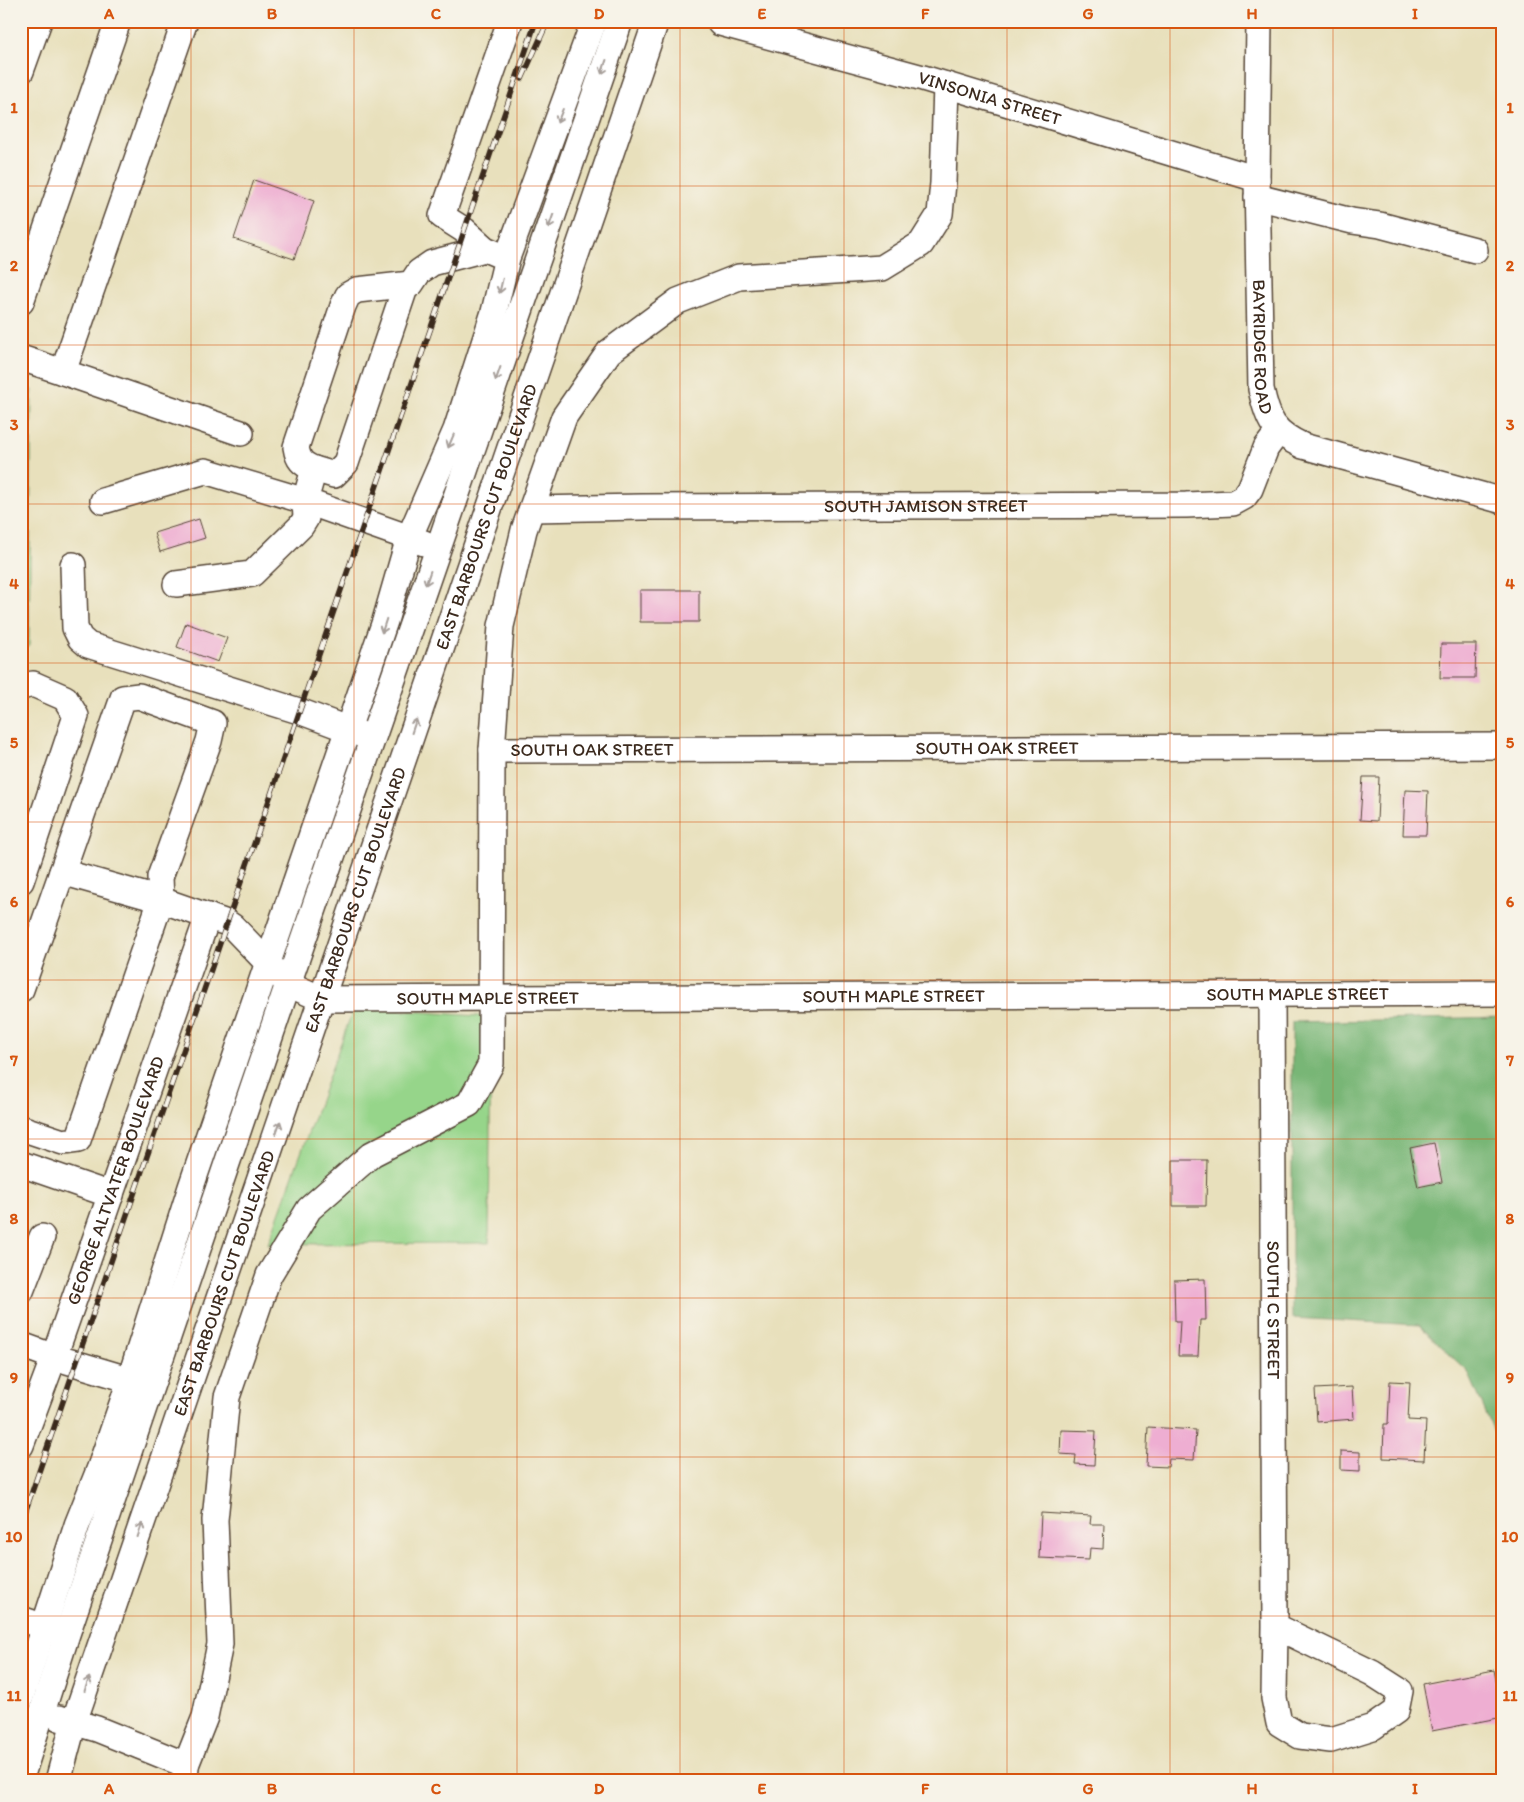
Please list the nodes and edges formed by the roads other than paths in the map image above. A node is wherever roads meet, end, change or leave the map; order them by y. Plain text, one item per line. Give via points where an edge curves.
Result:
1 (39, 21) edge
2 (118, 21) edge
3 (185, 21) edge
4 (510, 21) edge
5 (594, 21) edge
6 (620, 21) edge
7 (656, 21) edge
8 (1258, 21) edge
9 (720, 23) dead end
10 (21, 71) edge
11 (946, 85) junction
12 (1257, 188) junction
13 (1475, 250) dead end
14 (496, 254) junction
15 (534, 268) junction
16 (568, 279) junction
17 (406, 285) junction
18 (21, 302) edge
19 (21, 358) edge
20 (63, 372) junction
21 (1278, 432) junction
22 (241, 433) dead end
23 (314, 469) junction
24 (456, 498) junction
25 (103, 501) dead end
26 (305, 501) junction
27 (1503, 501) edge
28 (489, 508) junction
29 (532, 510) junction
30 (409, 538) junction
31 (438, 548) junction
32 (73, 564) dead end
33 (176, 584) dead end
34 (21, 687) edge
35 (349, 729) junction
36 (372, 738) junction
37 (1503, 746) edge
38 (406, 750) junction
39 (492, 750) junction
40 (62, 872) junction
41 (21, 881) edge
42 (160, 900) junction
43 (208, 916) junction
44 (268, 963) junction
45 (288, 984) junction
46 (21, 988) edge
47 (1503, 993) edge
48 (1272, 995) junction
49 (490, 998) junction
50 (322, 999) junction
51 (21, 1128) edge
52 (21, 1164) edge
53 (111, 1195) junction
54 (202, 1236) junction
55 (42, 1237) dead end
56 (236, 1247) junction
57 (21, 1290) edge
58 (21, 1345) edge
59 (54, 1357) junction
60 (140, 1383) junction
61 (185, 1397) junction
62 (21, 1445) edge
63 (33, 1623) edge
64 (1275, 1626) junction
65 (68, 1634) junction
66 (21, 1697) edge
67 (42, 1712) junction
68 (74, 1722) junction
69 (186, 1773) edge
70 (21, 1778) edge
71 (58, 1781) edge

1 - 10 street
2 - 18 street
3 - 20 street
4 - 14 street via 442,216
5 -> 14 street
6 -> 15 street, EAST BARBOURS CUT BOULEVARD
7 - 16 street, EAST BARBOURS CUT BOULEVARD
8 - 12 street, BAYRIDGE ROAD
9 - 11 street, VINSONIA STREET
11 - 12 street, VINSONIA STREET
11 - 29 street via 944,183 940,214 921,244 882,268 739,278 678,301 609,352 564,417
12 - 13 street, VINSONIA STREET via 1352,221 1380,225
12 - 21 street, BAYRIDGE ROAD via 1261,389 1266,413
14 - 15 street
14 - 17 street via 432,263
14 -> 30 street via 494,312 456,430
15 - 16 street
15 -> 24 street, EAST BARBOURS CUT BOULEVARD
16 - 28 street, EAST BARBOURS CUT BOULEVARD
17 - 23 street via 346,464 334,475
17 - 23 street via 357,290 348,295 296,447 298,458
19 - 20 street
20 - 22 street
21 - 27 street, BAYRIDGE ROAD via 1303,446
21 - 29 street, SOUTH JAMISON STREET via 1266,448 1250,489 1233,503
23 - 26 street
24 - 28 street
24 - 31 street, EAST BARBOURS CUT BOULEVARD
25 - 26 street via 204,471
26 - 30 street
26 - 33 street via 306,518 301,526 252,574
38 -> 28 street, EAST BARBOURS CUT BOULEVARD
29 - 39 street via 524,530 501,626
30 - 31 street
30 -> 35 street
31 -> 36 street, EAST BARBOURS CUT BOULEVARD
32 - 35 street via 75,628 88,645
34 - 41 street via 33,684 64,698 76,716
35 - 36 street
35 - 44 street
36 - 38 street
36 - 45 street, EAST BARBOURS CUT BOULEVARD
37 - 39 street, SOUTH OAK STREET
38 - 50 street, EAST BARBOURS CUT BOULEVARD
39 - 49 street
40 - 42 street
40 - 42 street via 123,698 139,696 213,723 160,877
40 - 46 street
42 - 43 street
42 - 51 street via 78,1140 63,1142
43 - 44 street via 233,927
43 - 53 street, GEORGE ALTVATER BOULEVARD
44 - 45 street
44 - 60 street via 188,1196
45 - 50 street, SOUTH MAPLE STREET
45 - 54 street, EAST BARBOURS CUT BOULEVARD
47 - 48 street, SOUTH MAPLE STREET
48 - 49 street, SOUTH MAPLE STREET
48 - 64 street, SOUTH C STREET
49 - 50 street, SOUTH MAPLE STREET
49 - 69 street via 491,1064 469,1104 372,1154 310,1209 269,1274 227,1397 215,1520 220,1644 205,1717
56 -> 50 street, EAST BARBOURS CUT BOULEVARD
52 - 53 street
53 - 59 street, GEORGE ALTVATER BOULEVARD
54 - 56 street
54 - 60 street, EAST BARBOURS CUT BOULEVARD
55 - 57 street
56 - 61 street, EAST BARBOURS CUT BOULEVARD
58 - 59 street
59 - 60 street
59 - 62 street, GEORGE ALTVATER BOULEVARD
60 - 61 street
60 - 63 street
60 - 65 street, EAST BARBOURS CUT BOULEVARD
68 -> 61 street, EAST BARBOURS CUT BOULEVARD
63 - 65 street
63 - 66 street
64 - 64 street, SOUTH C STREET via 1274,1698 1279,1723 1300,1736 1331,1740 1373,1726 1396,1711 1400,1691 1372,1673
65 - 67 street, EAST BARBOURS CUT BOULEVARD
67 - 68 street
67 - 70 street, EAST BARBOURS CUT BOULEVARD
68 - 69 street via 97,1729
68 - 71 street, EAST BARBOURS CUT BOULEVARD

